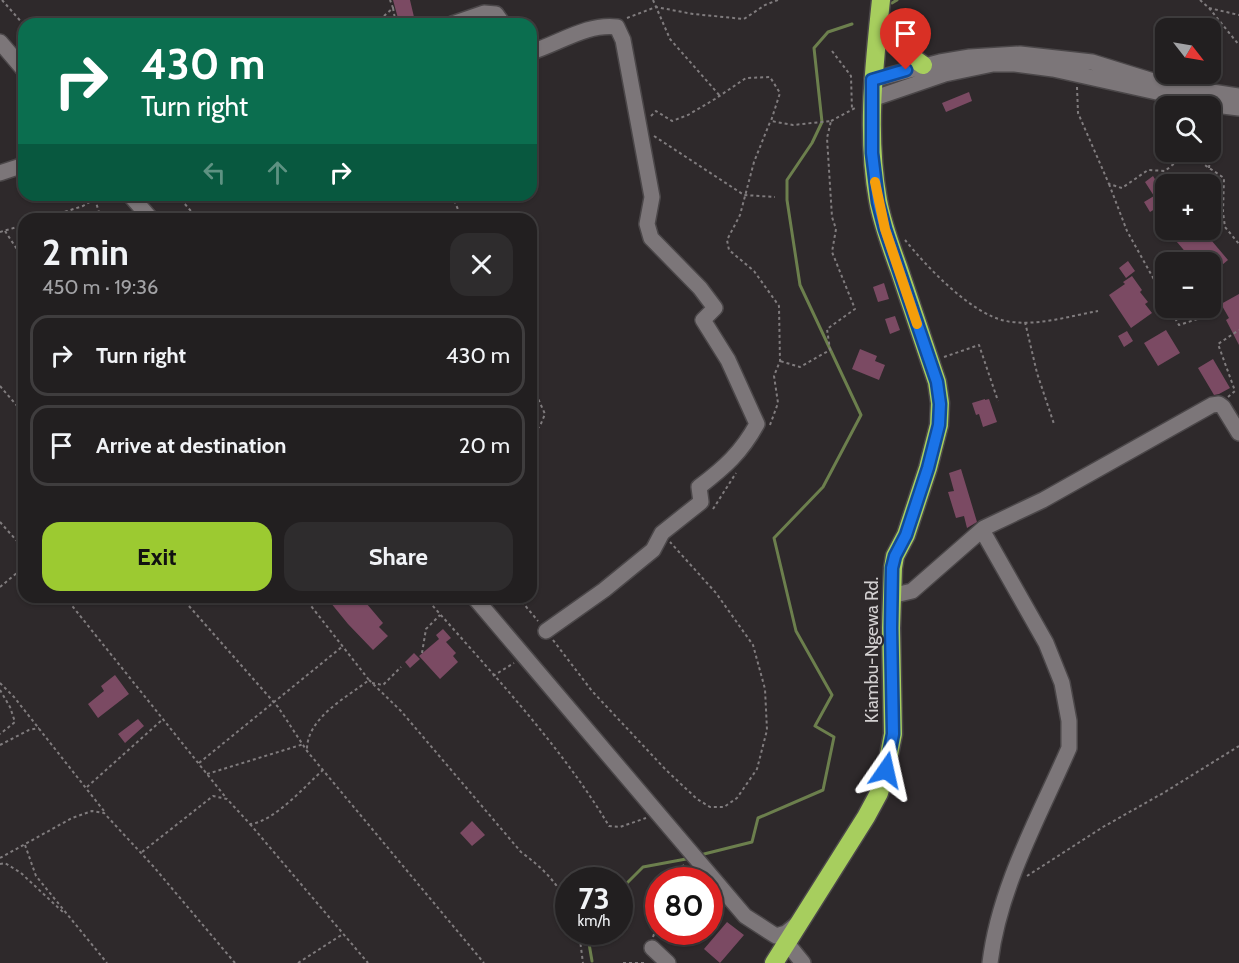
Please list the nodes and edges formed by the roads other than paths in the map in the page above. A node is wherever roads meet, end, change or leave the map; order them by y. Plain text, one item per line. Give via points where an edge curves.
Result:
1 (881, 0) edge
2 (469, 18) edge
3 (499, 18) edge
4 (879, 24) junction
5 (0, 42) edge
6 (537, 50) edge
7 (18, 63) edge
8 (923, 65) junction
9 (872, 80) junction
10 (1239, 96) edge
11 (872, 99) junction
12 (1239, 108) edge
13 (18, 167) edge
14 (0, 173) edge
15 (135, 201) edge
16 (146, 213) edge
17 (1239, 433) edge
18 (982, 530) junction
19 (891, 596) junction
20 (479, 603) edge
21 (546, 631) road end
22 (798, 924) junction
23 (786, 942) junction
24 (652, 948) road end
25 (668, 963) edge
26 (774, 963) edge
27 (803, 963) edge
28 (990, 963) edge

1 - 4 highway, Kiambu-Ngewa Rd.
2 - 3 street via 484,13
4 - 8 highway via 895,45
4 - 9 highway, Kiambu-Ngewa Rd.
5 - 7 street
6 - 21 street via 581,32 617,27 623,40 652,197 647,224 651,238 715,308 703,320 728,360 757,424 735,458 699,488 701,502 662,533 653,549 604,590
8 - 9 street
8 - 10 street via 1020,54 1092,62 1167,85
9 - 11 highway, Kiambu-Ngewa Rd.
11 - 12 street via 945,74 993,64 1015,64
11 - 19 highway, Kiambu-Ngewa Rd. via 872,153 878,202 937,382 940,404 928,468 895,556
13 - 14 street
15 - 16 street
17 - 18 street via 1223,407 1212,405
18 - 19 street via 912,591
18 - 28 street via 1046,643 1062,682 1069,721 1069,748 1004,899
19 - 22 highway, Kiambu-Ngewa Rd. via 893,734 886,770 866,817
20 - 22 street via 746,916 776,936
22 - 23 highway, Kiambu-Ngewa Rd.
23 - 26 highway, Kiambu-Ngewa Rd.
23 - 27 street
24 - 25 street

